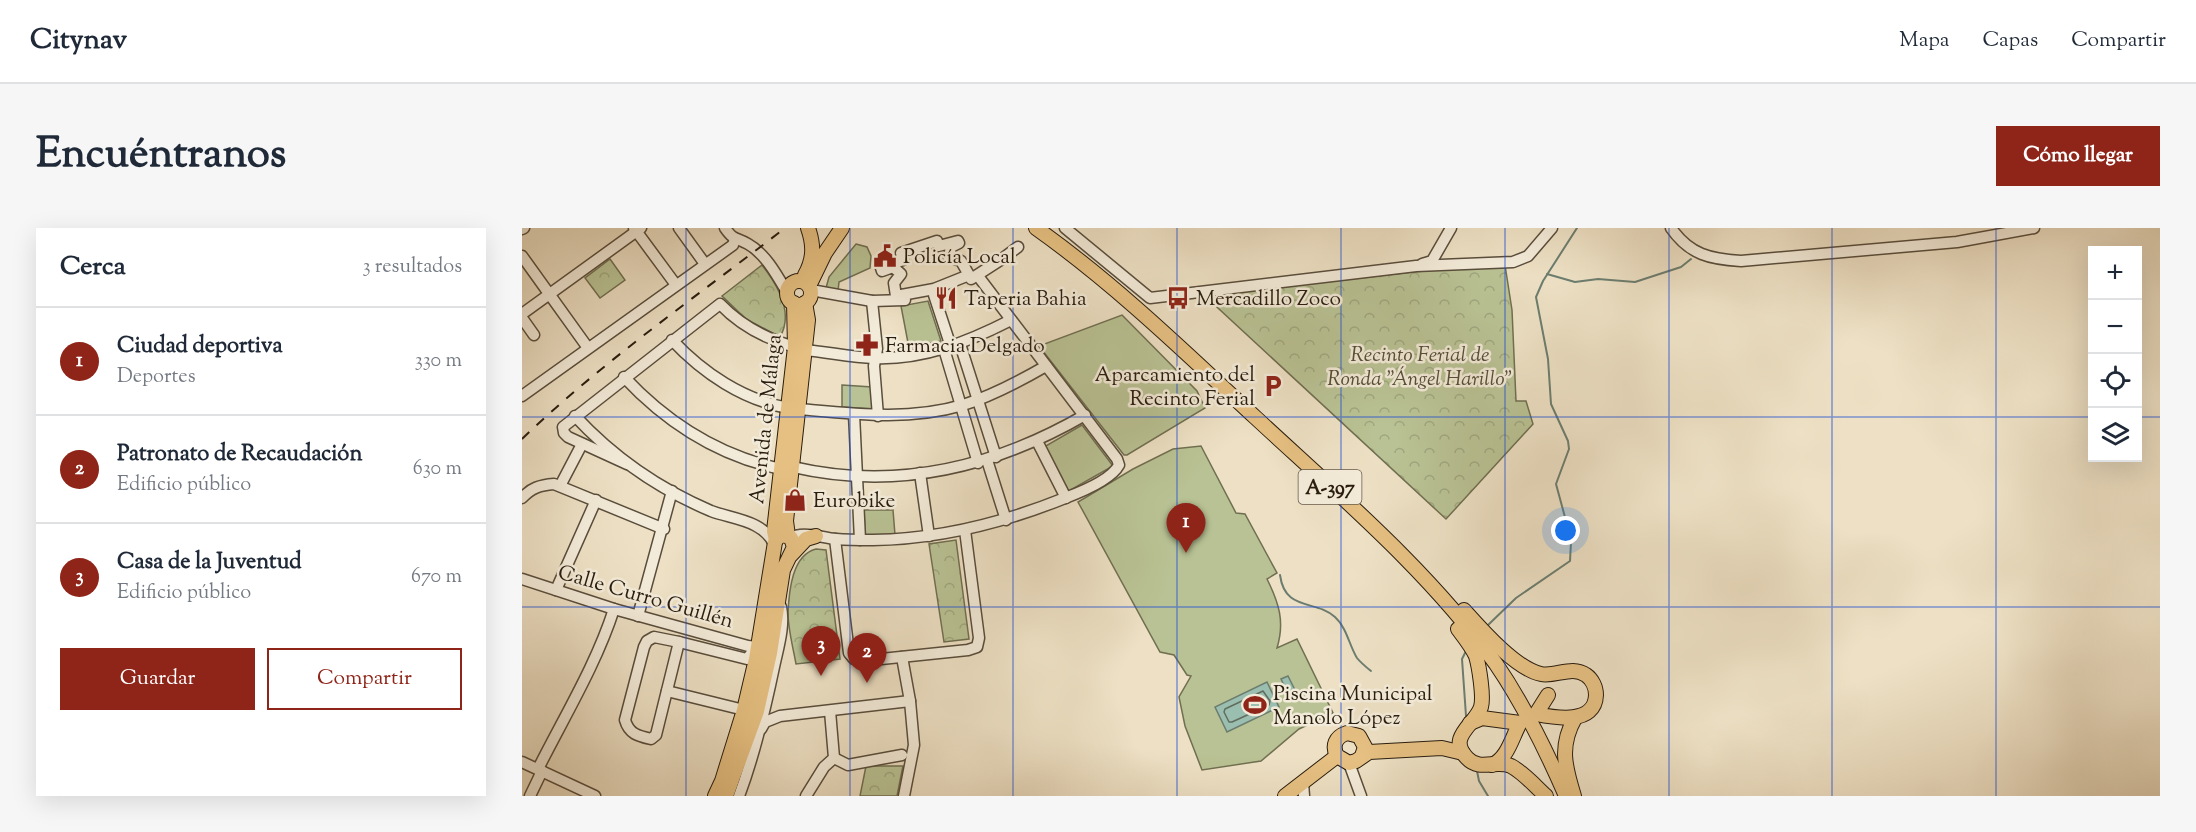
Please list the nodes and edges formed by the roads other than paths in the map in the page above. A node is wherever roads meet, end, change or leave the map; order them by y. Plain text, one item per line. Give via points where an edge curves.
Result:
1 (680, 228) edge
2 (725, 228) edge
3 (808, 228) edge
4 (842, 228) edge
5 (1036, 228) edge
6 (1065, 228) edge
7 (1451, 228) edge
8 (1552, 228) edge
9 (1671, 228) edge
10 (2034, 228) edge
11 (637, 229) edge
12 (735, 240) junction
13 (1018, 247) dead end
14 (522, 256) edge
15 (705, 264) junction
16 (1416, 266) junction
17 (978, 276) junction
18 (894, 283) joint
19 (676, 285) junction
20 (797, 290) junction
21 (550, 294) junction
22 (934, 295) junction
23 (872, 301) junction
24 (522, 316) edge
25 (1011, 320) junction
26 (534, 335) dead end
27 (672, 340) junction
28 (952, 347) junction
29 (588, 348) junction
30 (800, 349) junction
31 (874, 358) junction
32 (1046, 366) junction
33 (624, 377) junction
34 (523, 394) edge
35 (978, 400) junction
36 (961, 406) junction
37 (794, 408) junction
38 (854, 414) junction
39 (1085, 415) junction
40 (575, 416) junction
41 (878, 416) junction
42 (1037, 441) junction
43 (582, 444) junction
44 (1295, 455) junction
45 (987, 460) junction
46 (627, 464) junction
47 (787, 468) junction
48 (920, 473) junction
49 (857, 475) junction
50 (560, 486) junction
51 (1333, 489) junction
52 (672, 492) junction
53 (522, 498) edge
54 (1066, 498) junction
55 (596, 500) junction
56 (1006, 520) junction
57 (664, 529) junction
58 (965, 530) junction
59 (816, 536) junction
60 (929, 536) junction
61 (835, 539) junction
62 (860, 540) junction
63 (781, 541) junction
64 (787, 560) junction
65 (522, 579) edge
66 (556, 590) junction
67 (779, 597) junction
68 (614, 609) junction
69 (639, 616) junction
70 (679, 642) junction
71 (758, 646) junction
72 (902, 657) junction
73 (1564, 672) junction
74 (667, 691) junction
75 (910, 701) junction
76 (766, 702) junction
77 (744, 710) junction
78 (830, 711) junction
79 (780, 716) junction
80 (1569, 717) junction
81 (1466, 728) junction
82 (757, 738) junction
83 (1363, 749) junction
84 (1463, 753) junction
85 (902, 755) dead end
86 (834, 758) junction
87 (1343, 760) junction
88 (1490, 765) junction
89 (523, 766) edge
90 (540, 770) junction
91 (1304, 790) edge
92 (530, 796) edge
93 (595, 796) edge
94 (715, 796) edge
95 (726, 796) edge
96 (739, 796) edge
97 (806, 796) edge
98 (904, 796) edge
99 (1285, 796) edge
100 (1361, 796) edge
101 (1546, 796) edge
102 (1566, 796) edge
103 (1574, 796) edge

1 - 15 street
2 - 12 street
3 - 20 main road via 813,242 812,260
4 - 20 main road
5 - 44 main road, A-397 via 1122,295
6 - 16 street via 1150,298
7 - 16 street via 1432,261
8 - 16 street via 1528,256 1513,262
9 - 10 street via 1695,252 1742,261 1957,242
11 - 19 street
11 - 21 street
12 - 15 street
12 - 20 street via 749,244
13 - 17 street
14 - 21 street
15 - 19 street
17 - 22 street
17 - 25 street
18 - 18 street via 896,296 939,288 969,275 961,261 949,257 951,247 958,241 942,246 937,241 902,253 903,260 880,268 882,272 893,267 901,274
19 - 29 street
20 - 23 street
20 - 30 main road, Avenida de Málaga via 796,331
21 - 24 street
21 - 29 street
22 - 23 street
22 - 28 street
23 - 31 street via 877,350
24 - 26 street
25 - 28 street
25 - 32 street
27 - 30 street via 720,304 750,329
27 - 33 street
27 - 37 street via 700,367 732,387 750,397
28 - 31 street via 907,357
28 - 35 street
28 - 36 street
29 - 34 street
30 - 31 street
30 - 37 main road, Avenida de Málaga
31 - 41 street
32 - 35 street
32 - 39 street
33 - 40 street
33 - 47 street via 664,415 705,441 739,456
35 - 36 street
35 - 45 street
36 - 41 street via 912,415
36 - 45 street
37 - 38 street
37 - 47 main road, Avenida de Málaga
38 - 41 street
38 - 49 street
39 - 42 street
39 - 54 street via 1119,465 1116,472
40 - 43 street via 564,427 564,433
40 - 46 street
42 - 45 street
42 - 54 street
43 - 46 street
43 - 50 street
44 - 51 main road, A-397
44 - 81 main road via 1445,609 1476,656 1480,710
45 - 48 street
45 - 56 street
46 - 52 street
47 - 49 street
47 - 63 main road, Avenida de Málaga via 774,531
48 - 49 street
48 - 60 street
49 - 62 street
50 - 53 street via 543,484
50 - 55 street
51 - 73 main road via 1366,512 1488,636 1528,669 1550,675
51 - 102 main road, A-397 via 1456,613 1496,664 1532,724
52 - 57 street
52 - 63 street via 711,511 752,524
54 - 56 street
55 - 57 street
55 - 66 street
56 - 58 street
57 - 69 street
58 - 60 street
58 - 72 street via 977,646
59 - 61 street
59 - 63 street via 798,535
59 - 64 main road via 806,539
60 - 62 street
61 - 62 street
61 - 72 street via 849,653 862,661
63 - 64 main road via 780,555
63 - 71 main road, Avenida de Málaga
64 - 67 main road
65 - 66 street, Calle Curro Guillén
66 - 68 street, Calle Curro Guillén
67 - 76 street via 781,625
67 - 95 main road via 757,711
68 - 69 street, Calle Curro Guillén
68 - 90 street
69 - 71 street, Calle Curro Guillén
70 - 71 street via 747,659
70 - 74 street
70 - 74 street via 654,638 644,647 625,720 634,735 651,739 656,735
71 - 77 main road, Avenida de Málaga
72 - 75 street
73 - 80 main road via 1553,681 1536,714
73 - 80 main road via 1572,670 1587,675 1595,688 1590,711
74 - 77 street
75 - 78 street
75 - 98 street via 914,745
76 - 79 street
76 - 82 street
77 - 94 main road, Avenida de Málaga
78 - 79 street
78 - 86 street
79 - 82 street via 765,722
80 - 103 main road via 1565,768
81 - 83 main road via 1445,742 1373,745
81 - 84 main road via 1461,738
81 - 88 main road via 1482,718 1520,723 1502,759
82 - 96 street
83 - 84 main road via 1369,752 1442,748
83 - 87 main road via 1356,761
83 - 87 main road via 1355,733 1342,734 1334,750
84 - 88 main road via 1474,764
85 - 86 street via 848,765
86 - 97 street
87 - 91 main road
87 - 100 street
88 - 101 main road via 1512,767
89 - 90 street
90 - 92 street
90 - 93 street
91 - 99 main road

